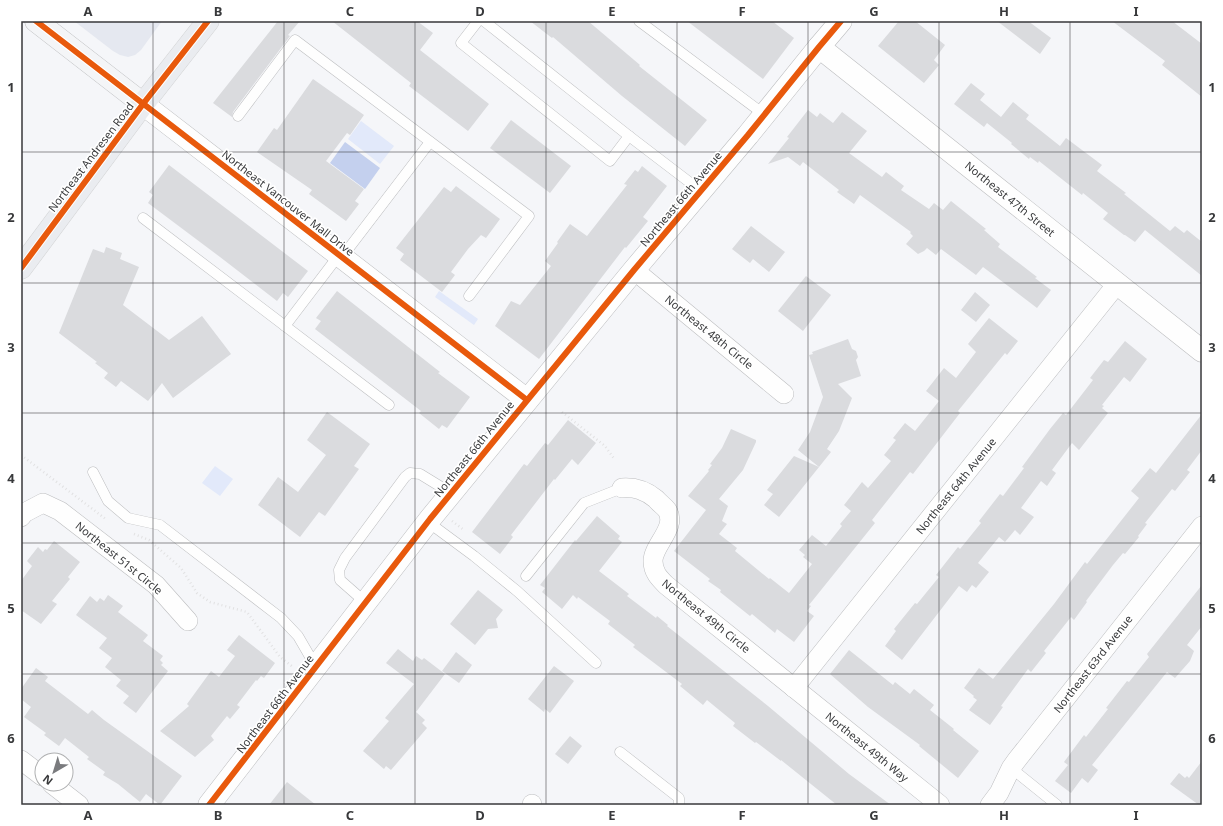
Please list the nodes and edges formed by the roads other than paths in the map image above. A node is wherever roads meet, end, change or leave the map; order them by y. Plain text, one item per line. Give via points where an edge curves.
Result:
1 (38, 21) edge
2 (208, 21) edge
3 (478, 21) edge
4 (484, 21) edge
5 (639, 21) edge
6 (842, 21) edge
7 (819, 47) junction
8 (143, 104) junction
9 (765, 115) junction
10 (238, 116) dead end
11 (629, 136) junction
12 (430, 142) junction
13 (701, 191) junction
14 (143, 218) dead end
15 (340, 256) junction
16 (21, 268) edge
17 (634, 270) junction
18 (1117, 284) junction
19 (469, 296) dead end
20 (285, 326) junction
21 (1202, 351) edge
22 (784, 394) dead end
23 (527, 400) junction
24 (389, 405) dead end
25 (93, 472) dead end
26 (622, 488) joint
27 (451, 493) junction
28 (21, 517) edge
29 (428, 522) junction
30 (1202, 526) edge
31 (526, 576) dead end
32 (365, 602) junction
33 (188, 621) dead end
34 (596, 663) dead end
35 (316, 667) junction
36 (794, 688) junction
37 (620, 752) dead end
38 (21, 760) edge
39 (1011, 768) junction
40 (34, 770) edge
41 (62, 792) edge
42 (79, 805) edge
43 (209, 805) edge
44 (679, 805) edge
45 (940, 805) edge
46 (990, 805) edge
47 (1057, 805) edge

1 - 8 main road, Northeast Vancouver Mall Drive
2 - 8 main road, Northeast Andresen Road
3 - 11 lane via 461,43 610,161
4 - 11 lane
5 - 9 lane
6 - 7 street, Northeast 66th Avenue
7 - 9 street, Northeast 66th Avenue
7 - 18 street, Northeast 47th Street
8 - 15 street, Northeast Vancouver Mall Drive
8 - 16 main road, Northeast Andresen Road
9 - 13 street, Northeast 66th Avenue
10 - 12 lane via 295,40
11 - 13 lane
12 - 15 lane
12 - 19 lane via 529,216
13 - 17 street, Northeast 66th Avenue
14 - 20 lane
15 - 20 lane
15 - 23 street, Northeast Vancouver Mall Drive
17 - 22 street, Northeast 48th Circle
17 - 23 street, Northeast 66th Avenue
18 - 21 street, Northeast 47th Street
18 - 36 street, Northeast 64th Avenue
20 - 24 lane
23 - 27 street, Northeast 66th Avenue
25 - 35 lane via 108,501 128,518 160,525 281,618 298,636
26 - 31 lane via 584,503
26 - 36 street, Northeast 49th Circle via 636,488 649,494 667,509 670,516 669,525 653,560 658,577
27 - 29 street, Northeast 66th Avenue
27 - 32 lane via 420,474 410,473 405,477 345,558 340,570 340,580
28 - 33 street, Northeast 51st Circle via 43,503 60,511 156,585
29 - 32 street, Northeast 66th Avenue
29 - 34 lane via 517,591
30 - 39 street, Northeast 63rd Avenue
32 - 35 street, Northeast 66th Avenue
35 - 43 street, Northeast 66th Avenue
36 - 45 street, Northeast 49th Way
37 - 44 lane via 679,798
38 - 40 street
39 - 46 street, Northeast 63rd Avenue
39 - 47 lane
41 - 42 street

